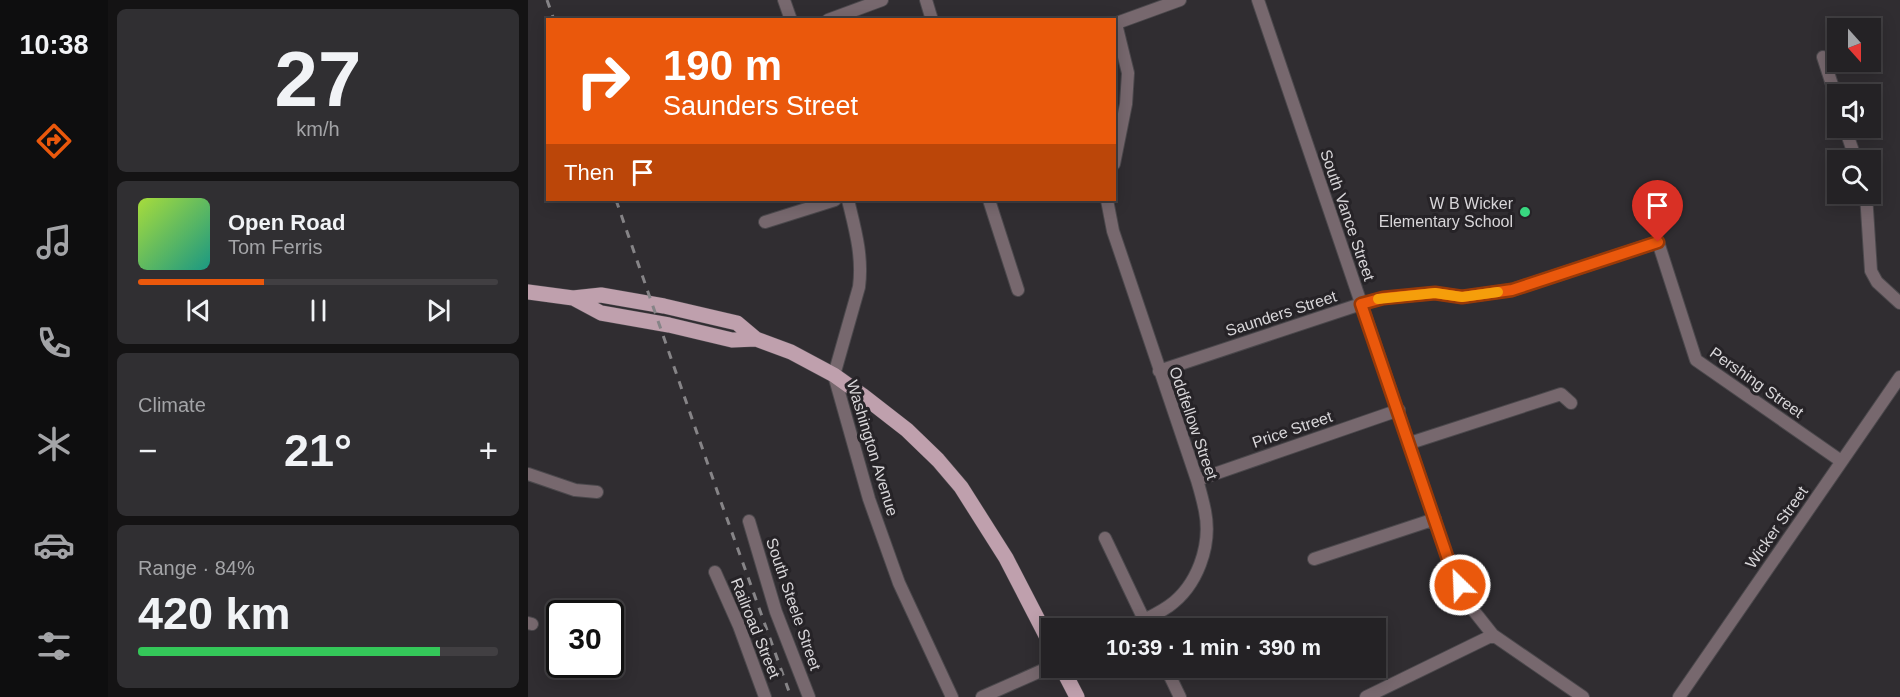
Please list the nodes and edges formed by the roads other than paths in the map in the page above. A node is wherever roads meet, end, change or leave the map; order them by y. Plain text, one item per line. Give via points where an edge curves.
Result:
1 (784, 0) edge
2 (882, 0) edge
3 (926, 0) edge
4 (1180, 0) edge
5 (1258, 0) edge
6 (790, 18) edge
7 (833, 18) edge
8 (931, 18) edge
9 (1116, 24) edge
10 (1116, 28) edge
11 (1823, 57) dead end
12 (1832, 84) edge
13 (1116, 154) edge
14 (832, 201) edge
15 (848, 201) edge
16 (989, 201) edge
17 (1107, 201) edge
18 (1867, 204) edge
19 (765, 222) dead end
20 (1658, 242) joint
21 (1018, 290) dead end
22 (528, 292) edge
23 (1900, 303) edge
24 (1361, 304) junction
25 (1159, 371) junction
26 (834, 375) junction
27 (1900, 377) edge
28 (1571, 403) dead end
29 (1399, 410) junction
30 (1410, 444) junction
31 (1842, 461) junction
32 (528, 474) edge
33 (1197, 480) junction
34 (597, 492) dead end
35 (1435, 519) junction
36 (748, 521) dead end
37 (1105, 538) dead end
38 (1314, 559) dead end
39 (715, 572) dead end
40 (1143, 618) edge
41 (1154, 618) edge
42 (1041, 626) edge
43 (1493, 635) junction
44 (1041, 671) edge
45 (1067, 678) edge
46 (1171, 678) edge
47 (765, 697) edge
48 (809, 697) edge
49 (952, 697) edge
50 (982, 697) edge
51 (1077, 697) edge
52 (1180, 697) edge
53 (1366, 697) edge
54 (1583, 697) edge
55 (1679, 697) edge

1 - 6 street
2 - 7 street
3 - 8 street
4 - 9 street
5 - 24 street, South Vance Street
10 - 13 street via 1128,73
11 - 12 street
14 - 19 street
15 - 26 street, Washington Avenue via 860,247 861,274
16 - 21 street
17 - 25 street, Oddfellow Street via 1113,231
18 - 23 street via 1871,271 1876,282
20 - 24 street, Saunders Street via 1512,290 1462,297 1435,293
20 - 31 street, Pershing Street via 1696,360
22 - 26 main road via 573,298 601,295 737,323 756,339
24 - 25 street, Saunders Street
24 - 29 street, South Vance Street
25 - 33 street, Oddfellow Street
26 - 42 main road via 907,430 961,487 1006,558
26 - 49 street, Washington Avenue via 869,499 899,583
27 - 31 street, Wicker Street
28 - 30 street via 1561,394
29 - 30 street, South Vance Street
29 - 33 street, Price Street
30 - 35 street, South Vance Street
31 - 55 street, Wicker Street
32 - 34 street via 575,490
33 - 41 street, Oddfellow Street via 1207,535 1199,570 1188,588
35 - 38 street
35 - 43 street, South Vance Street via 1450,565 1470,606
36 - 48 street, South Steele Street via 776,612
37 - 40 street
39 - 47 street, Railroad Street
43 - 53 street
43 - 54 street, South Vance Street
44 - 50 street
45 - 51 main road
46 - 52 street

